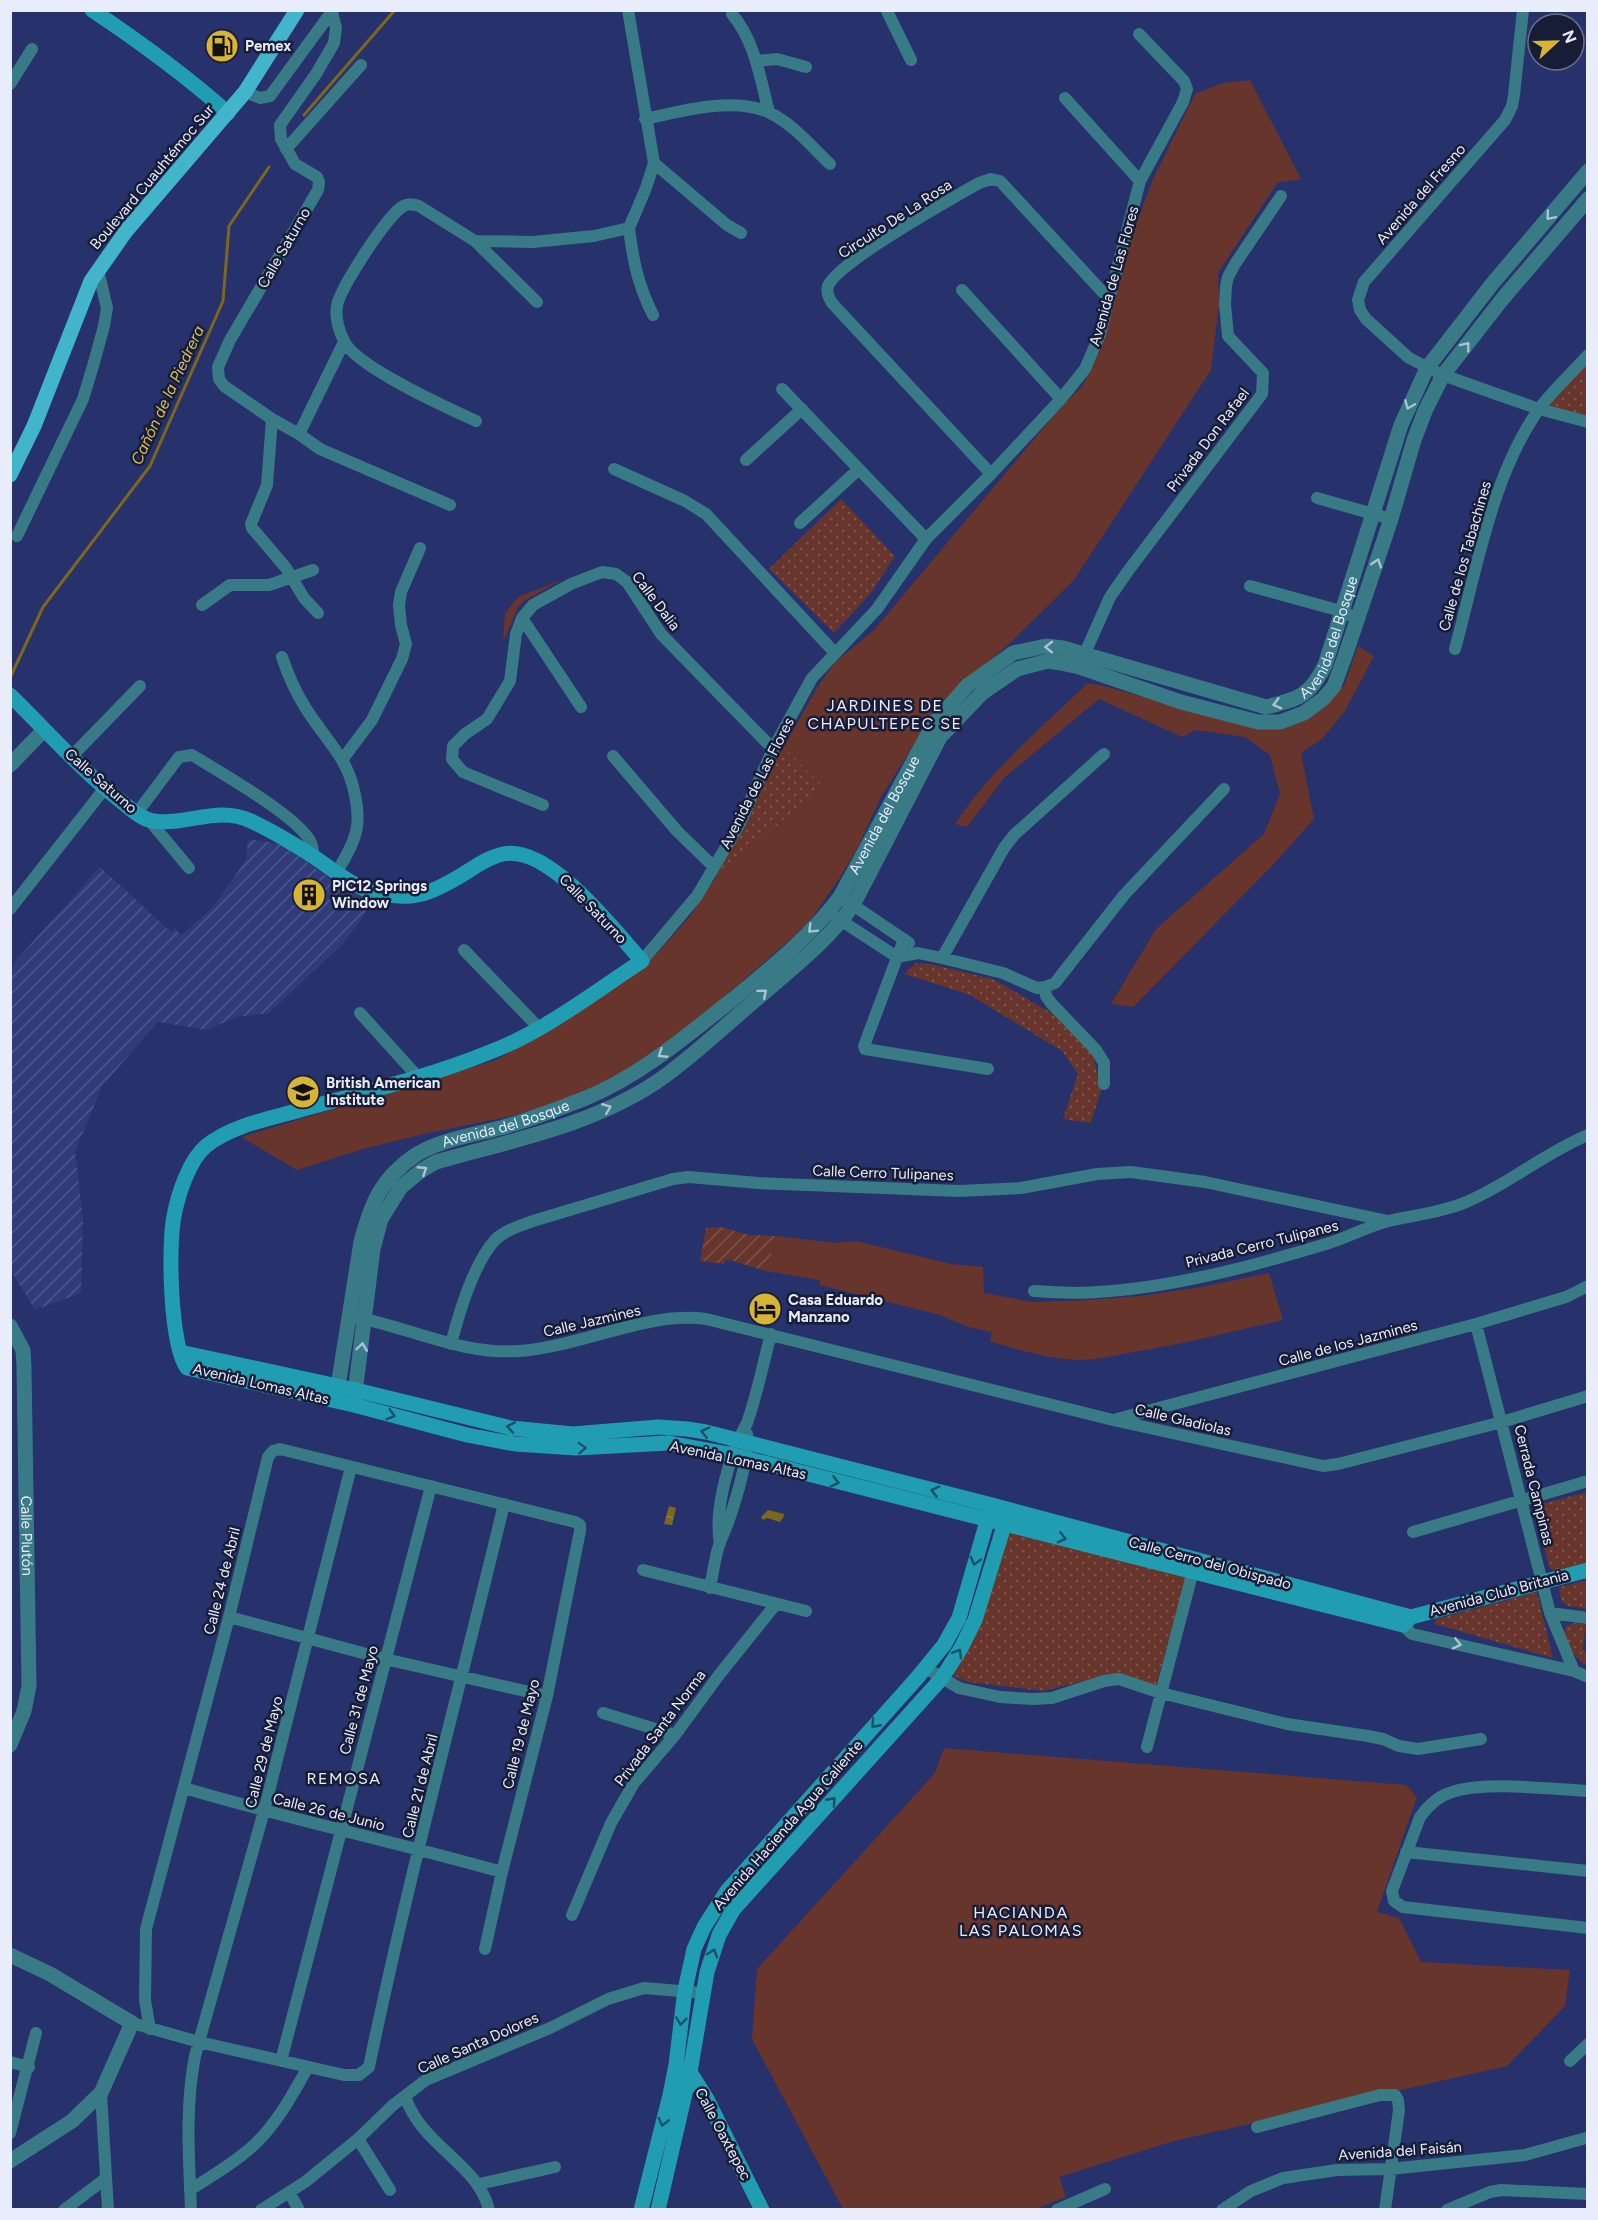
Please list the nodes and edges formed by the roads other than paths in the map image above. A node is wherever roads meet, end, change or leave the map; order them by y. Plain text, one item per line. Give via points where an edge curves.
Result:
1 (92, 10) edge
2 (297, 10) edge
3 (628, 10) edge
4 (1523, 10) edge
5 (332, 11) edge
6 (887, 11) edge
7 (732, 14) dead end
8 (1139, 34) dead end
9 (32, 50) dead end
10 (911, 60) dead end
11 (756, 62) junction
12 (361, 65) dead end
13 (806, 67) dead end
14 (10, 84) edge
15 (245, 92) junction
16 (1065, 98) dead end
17 (769, 112) junction
18 (228, 113) junction
19 (645, 119) junction
20 (286, 149) junction
21 (654, 163) junction
22 (830, 164) dead end
23 (1587, 171) edge
24 (1140, 182) junction
25 (1281, 196) dead end
26 (1587, 199) edge
27 (629, 228) junction
28 (741, 233) dead end
29 (475, 241) junction
30 (98, 270) junction
31 (962, 290) dead end
32 (1109, 299) junction
33 (537, 302) dead end
34 (653, 315) dead end
35 (344, 342) junction
36 (1587, 355) edge
37 (1427, 368) junction
38 (1443, 375) junction
39 (782, 388) dead end
40 (1061, 399) junction
41 (802, 409) junction
42 (1539, 409) junction
43 (272, 419) junction
44 (476, 421) dead end
45 (1587, 422) edge
46 (299, 434) junction
47 (746, 460) dead end
48 (859, 469) junction
49 (614, 470) dead end
50 (991, 474) junction
51 (10, 476) edge
52 (1317, 498) dead end
53 (450, 505) dead end
54 (1372, 513) junction
55 (1391, 519) junction
56 (800, 523) dead end
57 (17, 536) dead end
58 (927, 539) junction
59 (420, 548) dead end
60 (313, 570) dead end
61 (293, 578) junction
62 (1250, 585) dead end
63 (202, 605) dead end
64 (1341, 612) junction
65 (318, 613) dead end
66 (522, 618) junction
67 (1359, 619) junction
68 (1455, 649) dead end
69 (835, 653) junction
70 (282, 657) dead end
71 (1082, 660) junction
72 (141, 686) dead end
73 (12, 697) edge
74 (581, 707) dead end
75 (44, 730) junction
76 (773, 749) junction
77 (1104, 754) dead end
78 (613, 756) dead end
79 (71, 757) junction
80 (342, 760) junction
81 (10, 765) edge
82 (105, 788) junction
83 (1224, 789) dead end
84 (543, 805) dead end
85 (143, 817) junction
86 (313, 857) junction
87 (714, 867) junction
88 (189, 868) dead end
89 (336, 873) junction
90 (847, 901) junction
91 (10, 909) edge
92 (828, 913) junction
93 (842, 921) junction
94 (904, 939) junction
95 (464, 950) dead end
96 (918, 953) junction
97 (897, 957) junction
98 (942, 958) junction
99 (642, 961) junction
100 (1045, 987) junction
101 (360, 1012) dead end
102 (538, 1028) junction
103 (988, 1069) dead end
104 (418, 1077) junction
105 (1104, 1084) dead end
106 (1587, 1135) edge
107 (1388, 1221) junction
108 (1587, 1286) edge
109 (1034, 1291) dead end
110 (350, 1316) junction
111 (366, 1318) junction
112 (1476, 1324) junction
113 (10, 1326) edge
114 (771, 1335) junction
115 (451, 1344) junction
116 (180, 1353) joint
117 (336, 1393) junction
118 (1587, 1396) edge
119 (355, 1397) junction
120 (1113, 1420) junction
121 (1502, 1422) junction
122 (741, 1449) junction
123 (351, 1467) junction
124 (1587, 1481) edge
125 (431, 1486) junction
126 (1522, 1499) junction
127 (504, 1504) junction
128 (989, 1513) junction
129 (1007, 1517) junction
130 (580, 1525) joint
131 (1413, 1532) dead end
132 (643, 1570) dead end
133 (1587, 1570) edge
134 (1193, 1571) junction
135 (1543, 1582) junction
136 (710, 1588) junction
137 (776, 1604) junction
138 (806, 1611) dead end
139 (1550, 1613) junction
140 (229, 1617) junction
141 (1405, 1618) junction
142 (1587, 1618) edge
143 (308, 1639) junction
144 (385, 1659) junction
145 (926, 1668) junction
146 (1574, 1671) junction
147 (463, 1676) junction
148 (1587, 1677) edge
149 (942, 1678) junction
150 (1161, 1693) junction
151 (547, 1696) junction
152 (603, 1713) dead end
153 (675, 1735) junction
154 (1481, 1739) dead end
155 (10, 1745) edge
156 (1147, 1747) dead end
157 (184, 1788) junction
158 (1587, 1791) edge
159 (264, 1811) junction
160 (340, 1830) junction
161 (420, 1849) junction
162 (1406, 1852) junction
163 (1587, 1871) edge
164 (502, 1872) junction
165 (572, 1914) dead end
166 (1587, 1928) edge
167 (485, 1949) dead end
168 (10, 1955) edge
169 (685, 1990) junction
170 (703, 1993) junction
171 (132, 2023) junction
172 (150, 2029) junction
173 (36, 2033) dead end
174 (199, 2042) junction
175 (1587, 2044) edge
176 (281, 2061) junction
177 (1570, 2061) dead end
178 (10, 2062) edge
179 (29, 2067) junction
180 (308, 2067) junction
181 (683, 2069) junction
182 (101, 2092) junction
183 (405, 2096) junction
184 (1257, 2127) dead end
185 (10, 2133) edge
186 (1586, 2138) edge
187 (358, 2139) junction
188 (10, 2161) edge
189 (555, 2167) dead end
190 (1390, 2169) junction
191 (105, 2179) junction
192 (479, 2184) junction
193 (1106, 2189) dead end
194 (190, 2190) junction
195 (390, 2190) dead end
196 (289, 2192) junction
197 (1587, 2194) edge
198 (64, 2210) edge
199 (108, 2210) edge
200 (191, 2210) edge
201 (261, 2210) edge
202 (299, 2210) edge
203 (489, 2210) edge
204 (641, 2210) edge
205 (658, 2210) edge
206 (762, 2210) edge
207 (1057, 2210) edge
208 (1222, 2210) edge
209 (1385, 2210) edge
210 (1447, 2210) edge

1 - 18 main road via 186,76
2 - 15 main road, Boulevard Cuauhtémoc Sur
3 - 19 street
4 - 37 street, Avenida del Fresno via 1514,95 1505,120 1364,282 1360,292 1360,310 1366,320 1409,358
5 - 15 street via 270,96 260,99
5 - 20 street, Calle Saturno via 334,43 280,125 280,139
6 - 10 street
7 - 11 street via 743,27
8 - 24 street, Avenida de Las Flores via 1187,89
9 - 14 street
11 - 13 street via 777,59
11 - 17 street
12 - 20 street
15 - 18 main road, Boulevard Cuauhtémoc Sur
16 - 24 street
17 - 19 street via 746,106 722,106
17 - 22 street via 795,129
18 - 30 main road, Boulevard Cuauhtémoc Sur via 126,231
19 - 21 street
20 - 43 street, Calle Saturno via 295,164 317,177 318,190 218,367 224,386
21 - 27 street
21 - 28 street
23 -> 37 street, Avenida del Bosque
24 - 32 street, Avenida de Las Flores
25 - 71 street, Privada Don Rafael via 1235,264 1226,286 1228,336 1263,373 1262,394 1122,579
38 -> 26 street, Avenida del Bosque
27 - 29 street via 533,242
27 - 34 street via 635,273
29 - 33 street
29 - 35 street via 419,206 400,208 361,259 340,297 336,316
30 - 51 main road, Boulevard Cuauhtémoc Sur
30 - 57 street via 107,308 93,366 78,409
31 - 40 street
32 - 40 street, Avenida de Las Flores via 1085,369
32 - 50 street, Circuito De La Rosa via 1000,182 991,178 884,240 829,284 827,293 832,303
35 - 44 street via 360,360
35 - 46 street
36 - 42 street, Calle de los Tabachines
37 - 38 street
37 -> 54 street, Avenida del Bosque via 1401,425
38 - 42 street
38 - 55 street, Avenida del Bosque via 1414,440
39 - 41 street
40 - 50 street, Avenida de Las Flores
41 - 47 street
41 - 48 street
42 - 45 street
42 - 68 street, Calle de los Tabachines via 1517,446 1498,491
43 - 46 street
43 - 61 street via 267,485 251,524
46 - 53 street via 336,457
48 - 56 street
48 - 58 street
49 - 69 street via 706,514
50 - 58 street, Avenida de Las Flores
52 - 54 street
54 - 55 street
54 - 64 street, Avenida del Bosque
67 -> 55 street, Avenida del Bosque
58 - 69 street, Avenida de Las Flores via 877,609
59 - 80 street via 401,592 400,625 406,644 402,659 372,720
60 - 61 street
61 - 63 street via 269,585 230,585
61 - 65 street
62 - 64 street
64 - 67 street
64 -> 71 street, Avenida del Bosque via 1315,685 1294,700 1266,707
66 - 74 street
66 - 76 street, Calle Dalia via 533,605 571,584 602,572 616,574 627,582 661,634
66 - 84 street via 510,681 487,719 453,746 452,759 463,772
67 - 71 street, Avenida del Bosque via 1334,686 1304,713 1280,722 1258,722 1192,705
69 - 76 street, Avenida de Las Flores via 813,678
70 - 80 street via 304,705
71 - 90 street, Avenida del Bosque via 1048,661 1017,669 982,693 940,736
72 - 79 street
73 - 75 main road, Calle Saturno
75 - 79 main road, Calle Saturno
75 - 81 street
76 - 87 street, Avenida de Las Flores via 740,823
77 - 98 street via 1014,835
78 - 87 street
79 - 82 main road, Calle Saturno
80 - 89 street via 350,779 357,830
82 - 85 main road, Calle Saturno
82 - 91 street
83 - 100 street via 1124,895 1055,982
85 - 86 main road, Calle Saturno via 171,822 232,814
85 - 86 street via 179,757 192,754 302,829 312,844
85 - 88 street
86 - 89 main road, Calle Saturno
87 - 99 street, Avenida de Las Flores via 696,896
89 - 99 main road, Calle Saturno via 380,894 413,896 434,892 491,858 515,853 568,880
90 - 92 street, Avenida del Bosque
90 - 93 street, Avenida del Bosque
90 - 94 street
92 - 93 street
92 -> 110 street, Avenida del Bosque via 785,957 674,1047 609,1087 513,1124 436,1146 397,1170 383,1184 367,1221
93 - 97 street
111 -> 93 street, Avenida del Bosque via 373,1249 381,1219 401,1187 436,1162 570,1124 641,1090 674,1069
94 - 96 street
94 - 97 street
95 - 102 street
96 - 97 street
96 - 98 street
97 - 103 street via 865,1049
98 - 100 street via 1003,973 1037,988
99 - 102 main road, Avenida de Las Flores
100 - 105 street via 1051,1003 1104,1063
101 - 104 street
102 - 104 main road, Avenida de Las Flores via 492,1052
104 - 116 main road, Avenida de Las Flores via 238,1128 205,1147 183,1180 174,1218 173,1309
106 - 107 street via 1485,1194 1434,1213
107 - 109 street, Privada Cerro Tulipanes via 1330,1243 1216,1274 1099,1292
107 - 115 street, Calle Cerro Tulipanes via 1205,1182 1131,1172 991,1191 673,1179 533,1221 496,1239 472,1281
108 - 112 street, Calle de los Jazmines via 1566,1297
110 - 111 street, Calle Jazmines
110 - 117 street, Avenida del Bosque
111 - 115 street, Calle Jazmines
119 -> 111 street, Avenida del Bosque
112 - 120 street, Calle de los Jazmines
112 - 121 street, Cerrada Campinas
113 - 155 street, Calle Plutón via 23,1350 24,1367 28,1686 24,1711
114 - 115 street, Calle Jazmines via 692,1317 642,1324 548,1348 500,1352
114 - 120 street, Calle Gladiolas
114 - 122 street
116 - 117 main road, Avenida Lomas Altas via 187,1368 193,1370
117 - 119 main road, Avenida Lomas Altas
118 - 121 street, Calle Gladiolas
119 - 122 main road, Avenida Lomas Altas via 467,1435 515,1444 576,1448 668,1443
120 - 121 street, Calle Gladiolas via 1323,1466
121 - 126 street, Cerrada Campinas
122 - 128 main road, Avenida Lomas Altas
122 - 136 street via 726,1507 725,1535
123 - 125 street, Calle 24 de Abril
123 - 140 street, Calle 24 de Abril via 280,1449 268,1456
123 - 143 street, Calle 29 de Mayo
124 - 126 street
125 - 127 street, Calle 24 de Abril
125 - 144 street, Calle 31 de Mayo
126 - 131 street
126 - 135 street, Cerrada Campinas
127 - 130 street, Calle 24 de Abril
127 - 147 street, Calle 21 de Abril
128 - 129 main road, Avenida Lomas Altas
128 -> 145 main road, Avenida Hacienda Agua Caliente via 959,1618
129 -> 134 main road, Calle Cerro del Obispado
129 - 141 main road, Calle Cerro del Obispado
149 -> 129 main road, Avenida Hacienda Agua Caliente via 975,1620
130 - 151 street, Calle 19 de Mayo
132 - 136 street
133 - 135 main road, Avenida Club Britania
134 - 141 main road, Calle Cerro del Obispado
134 - 150 street
135 - 139 street, Cerrada Campinas
135 - 141 main road, Avenida Club Britania
136 - 137 street
137 - 138 street
137 - 153 street, Privada Santa Norma
139 - 142 street
139 - 146 street, Cerrada Campinas
140 - 143 street
140 - 157 street, Calle 24 de Abril
141 -> 146 street, Calle Cerro del Obispado via 1412,1634
143 - 144 street
143 - 159 street, Calle 29 de Mayo
144 - 147 street
144 - 160 street, Calle 31 de Mayo
145 - 149 street
145 -> 169 main road, Avenida Hacienda Agua Caliente via 727,1891 694,1949
146 - 148 street
147 - 151 street
147 - 161 street, Calle 21 de Abril
149 - 150 street via 972,1692 1011,1698 1052,1698 1119,1679
170 -> 149 main road, Avenida Hacienda Agua Caliente via 711,1957 733,1910
150 - 154 street via 1287,1724 1383,1739 1418,1749
150 - 156 street
151 - 164 street, Calle 19 de Mayo
152 - 153 street
153 - 165 street, Privada Santa Norma via 634,1783 611,1823
157 - 159 street, Calle 26 de Junio
157 - 172 street, Calle 24 de Abril via 146,1929 145,2000
158 - 162 street via 1499,1787 1451,1792 1426,1808
159 - 160 street, Calle 26 de Junio
159 - 174 street, Calle 29 de Mayo
160 - 161 street, Calle 26 de Junio
160 - 176 street, Calle 31 de Mayo
161 - 164 street, Calle 26 de Junio
161 - 180 street, Calle 21 de Abril via 369,2067 359,2075
162 - 163 street
162 - 166 street via 1392,1891 1394,1901 1403,1907
164 - 167 street, Calle 19 de Mayo
168 - 171 street
169 - 170 street, Calle Santa Dolores
169 -> 181 main road, Avenida Hacienda Agua Caliente
169 - 183 street, Calle Santa Dolores via 644,1988 608,1999 426,2080
170 - 181 main road, Avenida Hacienda Agua Caliente
171 - 172 street
171 - 182 street
172 - 174 street
173 - 179 street
174 - 176 street
174 - 194 street, Calle 29 de Mayo via 190,2080
175 - 177 street
176 - 180 street
178 - 179 street
179 - 185 street
180 - 194 street via 292,2096 256,2142 235,2161
181 -> 204 main road, Avenida Hacienda Agua Caliente
181 - 205 main road, Avenida Hacienda Agua Caliente
181 - 206 main road, Calle Oaxtepec via 707,2099
182 - 188 street via 72,2121
182 - 191 street
183 - 187 street, Calle Santa Dolores
183 - 192 street via 421,2128
184 - 190 street via 1395,2095 1399,2110
186 - 190 street, Avenida del Faisán via 1525,2155
187 - 195 street
187 - 196 street, Calle Santa Dolores
189 - 192 street
190 - 208 street, Avenida del Faisán via 1337,2170 1282,2178
190 - 209 street
191 - 198 street
191 - 199 street
192 - 203 street
193 - 207 street
194 - 200 street, Calle 29 de Mayo
196 - 201 street, Calle Santa Dolores
196 - 202 street
197 - 210 street via 1501,2190

